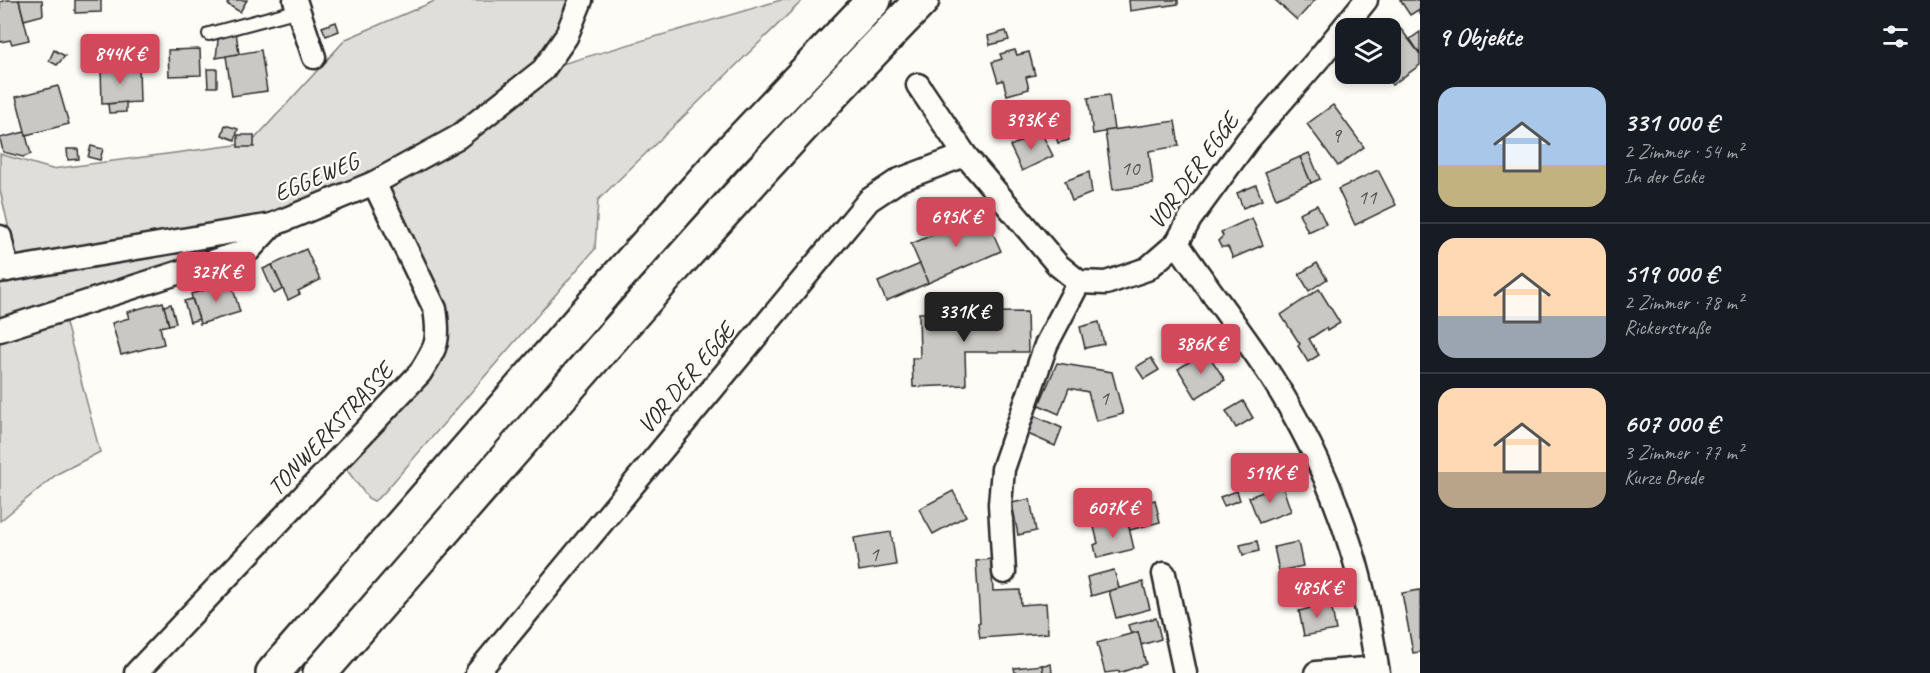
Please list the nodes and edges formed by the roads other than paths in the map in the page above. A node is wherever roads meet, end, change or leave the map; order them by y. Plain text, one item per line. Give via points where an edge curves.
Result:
1 (581, 0) edge
2 (874, 0) edge
3 (922, 0) edge
4 (1366, 0) edge
5 (297, 5) edge
6 (209, 34) dead end
7 (314, 57) dead end
8 (918, 85) dead end
9 (965, 154) junction
10 (374, 183) junction
11 (272, 225) junction
12 (0, 237) edge
13 (1177, 243) junction
14 (4, 270) edge
15 (1079, 282) junction
16 (0, 330) edge
17 (1004, 572) dead end
18 (1164, 574) dead end
19 (1378, 670) edge
20 (136, 673) edge
21 (273, 673) edge
22 (320, 673) edge
23 (477, 673) edge
24 (1185, 673) edge
25 (1316, 673) edge

1 - 10 street, EGGEWEG via 566,37 543,70 458,137
2 - 21 highway via 607,289
3 - 22 highway via 740,195
4 - 13 street, VOR DER EGGE via 1248,140
5 - 6 lane
5 - 7 street
8 - 9 street
9 - 15 street via 1058,265
9 - 23 street, VOR DER EGGE via 899,180 869,200
10 - 11 street, EGGEWEG
10 - 20 street, TONWERKSTRASSE via 435,309 436,348 420,373
11 - 14 street, EGGEWEG
11 - 16 street via 249,250
12 - 14 street
13 - 15 street, VOR DER EGGE via 1147,269 1106,283
13 - 19 street via 1272,379 1307,440 1352,549
15 - 17 street via 1046,345 1003,469 1000,504
18 - 24 street
19 - 25 street

